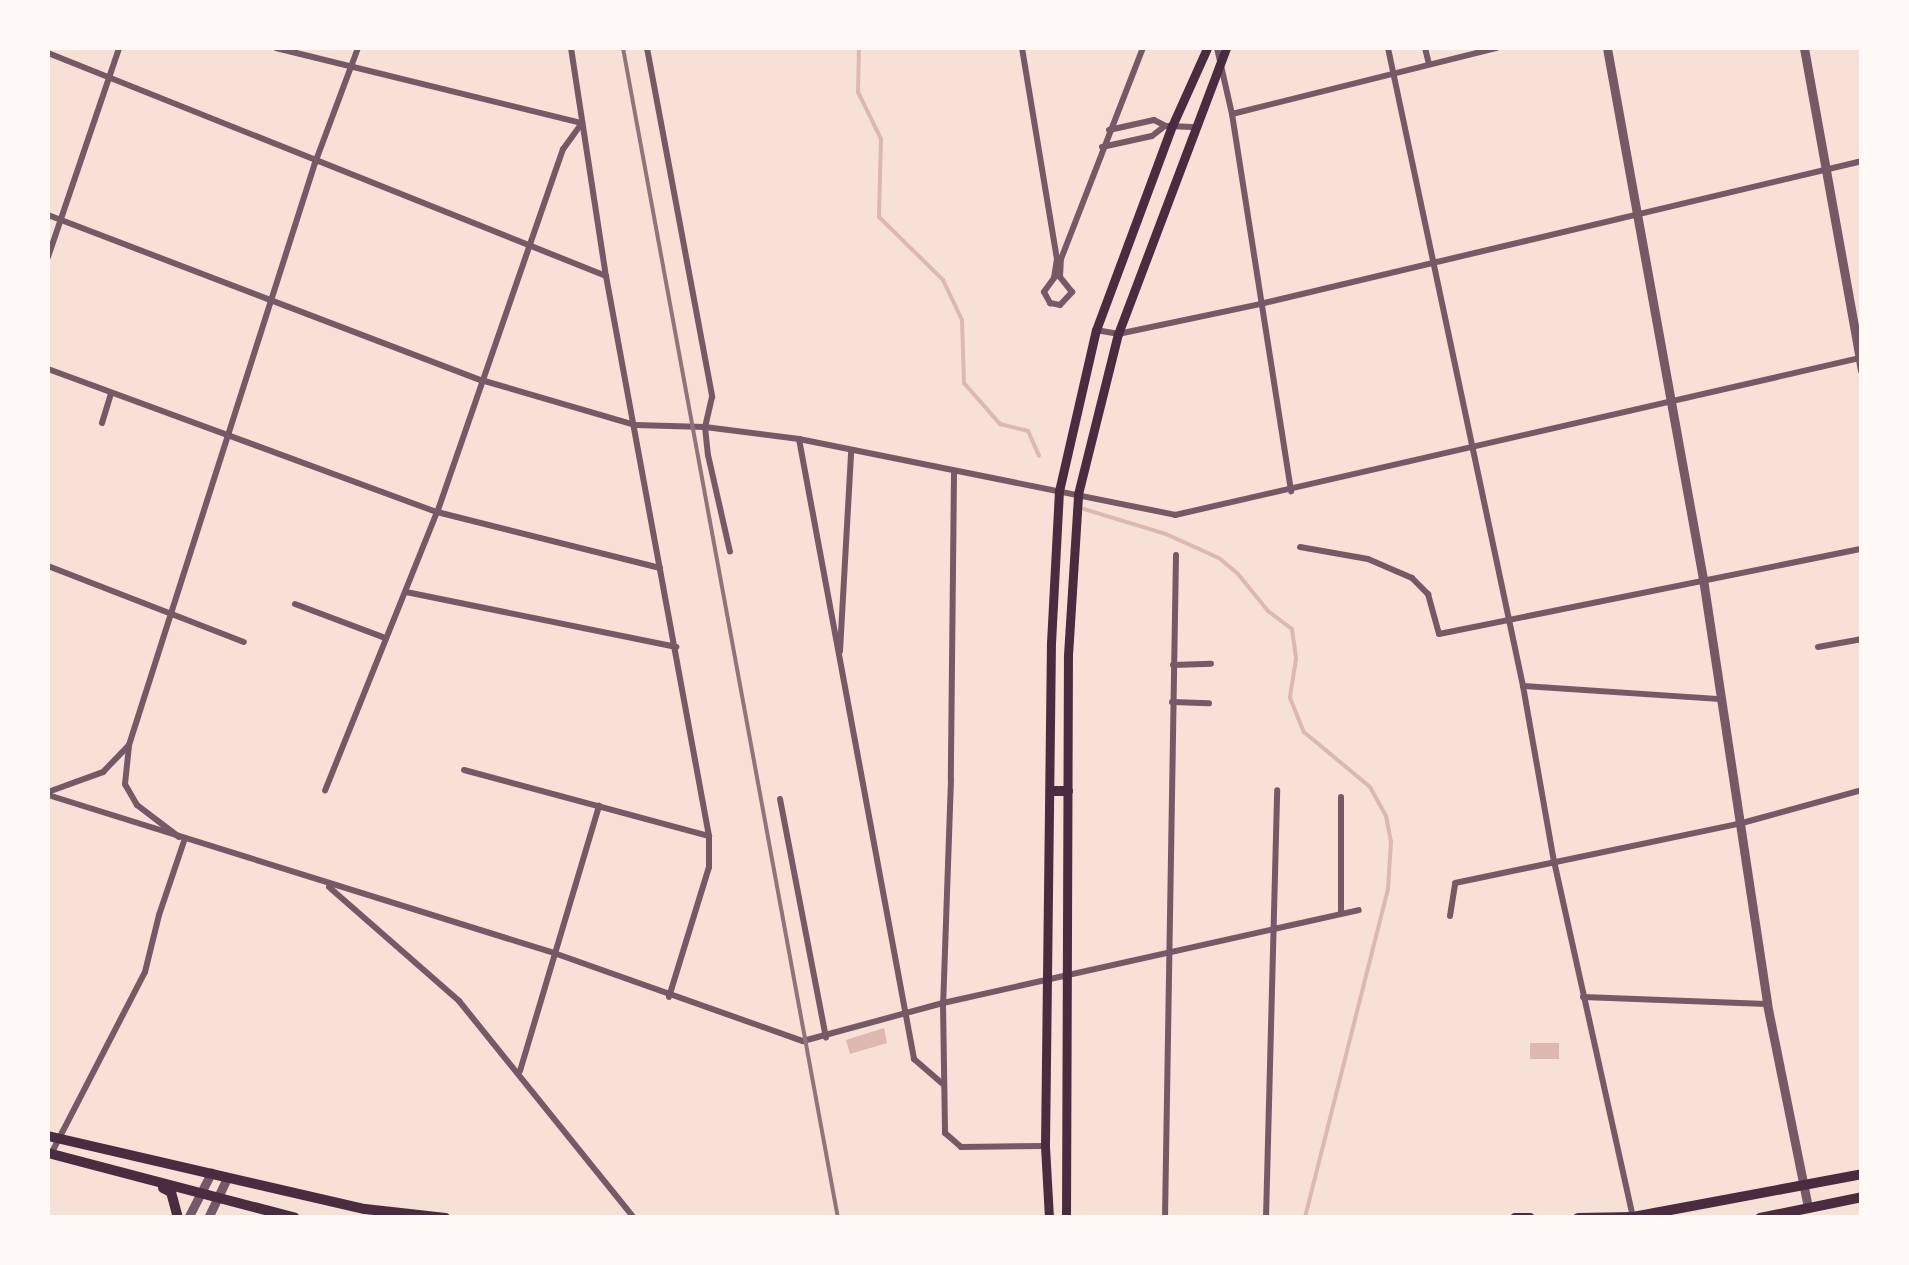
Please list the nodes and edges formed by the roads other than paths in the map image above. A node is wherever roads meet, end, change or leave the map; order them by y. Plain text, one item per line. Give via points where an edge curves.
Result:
1 (118, 48) edge
2 (276, 48) edge
3 (358, 48) edge
4 (571, 48) edge
5 (647, 48) edge
6 (1022, 48) edge
7 (1143, 48) edge
8 (1207, 48) edge
9 (1217, 48) edge
10 (1226, 48) edge
11 (1388, 48) edge
12 (1425, 48) edge
13 (1497, 48) edge
14 (1608, 48) edge
15 (1804, 48) edge
16 (48, 53) edge
17 (1219, 63) junction
18 (1429, 64) junction
19 (352, 68) junction
20 (1393, 72) junction
21 (109, 76) junction
22 (1232, 114) junction
23 (582, 122) junction
24 (1169, 126) junction
25 (1193, 127) junction
26 (1108, 130) junction
27 (1101, 147) junction
28 (1862, 161) edge
29 (315, 164) junction
30 (1825, 170) junction
31 (1638, 212) junction
32 (48, 215) edge
33 (59, 219) junction
34 (528, 242) junction
35 (48, 258) edge
36 (1433, 262) junction
37 (606, 276) junction
38 (1862, 292) edge
39 (1847, 296) junction
40 (272, 304) junction
41 (1260, 304) junction
42 (1096, 330) junction
43 (1118, 334) junction
44 (1860, 358) edge
45 (48, 369) edge
46 (1862, 370) edge
47 (481, 380) junction
48 (112, 393) junction
49 (1670, 402) junction
50 (102, 424) dead end
51 (634, 425) junction
52 (705, 427) junction
53 (228, 436) junction
54 (799, 439) junction
55 (1473, 449) junction
56 (852, 452) junction
57 (954, 472) junction
58 (1059, 491) junction
59 (1291, 491) junction
60 (1078, 494) junction
61 (437, 512) junction
62 (1300, 548) dead end
63 (1862, 549) edge
64 (730, 552) dead end
65 (1176, 555) dead end
66 (48, 566) edge
67 (660, 568) junction
68 (1703, 579) junction
69 (406, 592) junction
70 (295, 604) dead end
71 (168, 614) junction
72 (1509, 620) junction
73 (383, 637) junction
74 (1862, 639) edge
75 (244, 642) dead end
76 (676, 647) junction
77 (1818, 647) dead end
78 (839, 662) junction
79 (1210, 664) dead end
80 (1173, 665) junction
81 (1523, 686) junction
82 (1722, 699) junction
83 (1172, 702) junction
84 (1209, 702) dead end
85 (129, 745) junction
86 (464, 770) dead end
87 (325, 790) dead end
88 (1277, 790) dead end
89 (1862, 790) edge
90 (1052, 791) junction
91 (1068, 791) junction
92 (48, 794) edge
93 (1341, 797) dead end
94 (780, 799) dead end
95 (599, 806) junction
96 (1742, 823) junction
97 (709, 836) junction
98 (184, 841) junction
99 (1554, 861) junction
100 (328, 886) junction
101 (1359, 910) dead end
102 (1341, 912) junction
103 (1450, 916) dead end
104 (1273, 928) junction
105 (1171, 951) junction
106 (554, 953) junction
107 (1066, 976) junction
108 (1048, 981) junction
109 (668, 997) junction
110 (1583, 997) junction
111 (943, 1004) junction
112 (1767, 1004) junction
113 (906, 1014) junction
114 (826, 1038) junction
115 (520, 1071) junction
116 (942, 1083) junction
117 (48, 1136) edge
118 (60, 1139) junction
119 (1045, 1146) junction
120 (49, 1154) edge
121 (211, 1173) junction
122 (1862, 1174) edge
123 (227, 1178) junction
124 (153, 1182) junction
125 (1801, 1186) junction
126 (202, 1194) junction
127 (1862, 1197) edge
128 (218, 1199) junction
129 (1809, 1212) edge
130 (289, 1216) edge
131 (1634, 1217) edge
132 (178, 1218) edge
133 (188, 1218) edge
134 (208, 1218) edge
135 (258, 1218) edge
136 (445, 1218) edge
137 (634, 1218) edge
138 (1049, 1218) edge
139 (1066, 1218) edge
140 (1164, 1218) edge
141 (1266, 1218) edge
142 (1515, 1218) edge
143 (1530, 1218) edge
144 (1578, 1218) edge
145 (1760, 1218) edge

1 - 21 street
2 - 19 street
3 - 19 street
4 - 23 street
5 - 52 street via 712,397
6 - 27 street via 1057,258 1044,292 1055,305 1070,298 1060,259
7 - 26 street
8 - 24 main road
9 - 17 street
10 - 17 main road
11 - 20 street
12 - 18 street
13 - 18 street
14 - 31 street
15 - 30 street
16 - 21 street
17 - 22 street
17 - 25 main road
18 - 20 street
19 - 23 street
19 - 29 street
20 - 22 street
20 - 36 street
21 - 29 street
21 - 33 street
22 - 41 street
23 - 34 street via 563,148
23 - 37 street
24 - 25 street
24 - 26 street via 1154,120
24 - 27 street
24 - 42 main road
25 - 43 main road
26 - 27 street
28 - 30 street
29 - 34 street
29 - 40 street
30 - 31 street
30 - 39 street
31 - 36 street
31 - 49 street
32 - 33 street
33 - 35 street
33 - 40 street
34 - 37 street
34 - 47 street
36 - 41 street
36 - 55 street
37 - 51 street
38 - 39 street
39 - 44 street
40 - 47 street
40 - 53 street
41 - 43 street
41 - 59 street
42 - 43 street
42 - 58 main road
43 - 60 main road
44 - 46 street
44 - 49 street
45 - 48 street
47 - 51 street
47 - 61 street
48 - 50 street
48 - 53 street
49 - 55 street
49 - 68 street
51 - 52 street
51 - 67 street
52 - 54 street
52 - 64 street
53 - 61 street
53 - 71 street
54 - 56 street
54 - 78 street
55 - 59 street
55 - 72 street
56 - 57 street
56 - 78 street
57 - 58 street
57 - 111 street
58 - 60 street
58 - 90 main road
59 - 60 street via 1175,515
60 - 91 main road via 1070,571
61 - 67 street
61 - 69 street
62 - 72 street via 1368,558 1412,578 1428,594 1439,634
63 - 68 street
65 - 80 street
66 - 71 street
67 - 76 street
68 - 72 street
68 - 82 street
69 - 73 street
69 - 76 street
70 - 73 street
71 - 75 street
71 - 85 street
72 - 81 street
73 - 87 street
74 - 77 street
76 - 97 street
78 - 113 street
79 - 80 street
80 - 83 street
81 - 82 street
81 - 99 street
82 - 96 street
83 - 84 street
83 - 105 street
85 - 92 street via 103,772
85 - 98 street via 125,784 138,805
86 - 95 street
88 - 104 street
89 - 96 street
90 - 91 main road
90 - 108 main road
91 - 107 main road
92 - 98 street
93 - 102 street
94 - 114 street
95 - 97 street
95 - 106 street
96 - 99 street
96 - 112 street
97 - 109 street via 709,866
98 - 100 street
98 - 118 street via 146,972
99 - 103 street via 1454,883
99 - 110 street
100 - 106 street
100 - 115 street via 459,1001
101 - 102 street
102 - 104 street
104 - 105 street
104 - 141 street
105 - 107 street
105 - 140 street
106 - 109 street
106 - 115 street
107 - 108 street
107 - 139 main road
108 - 111 street
108 - 119 main road
109 - 114 street via 803,1041
110 - 112 street
110 - 131 street
111 - 113 street
111 - 116 street
112 - 125 street
113 - 114 street
113 - 116 street via 914,1058
115 - 137 street
116 - 119 street via 951,1142
117 - 118 main road
118 - 120 street
118 - 121 main road
119 - 138 main road
120 - 124 main road
121 - 123 main road
121 - 126 street
122 - 125 main road
123 - 128 street
123 - 136 main road
124 - 126 main road
124 - 132 main road via 171,1192
125 - 129 street
125 - 131 main road
126 - 128 main road
126 - 133 street
127 - 129 main road
128 - 130 main road
128 - 134 street
129 - 145 main road
130 - 135 main road
131 - 144 main road
142 - 143 main road

